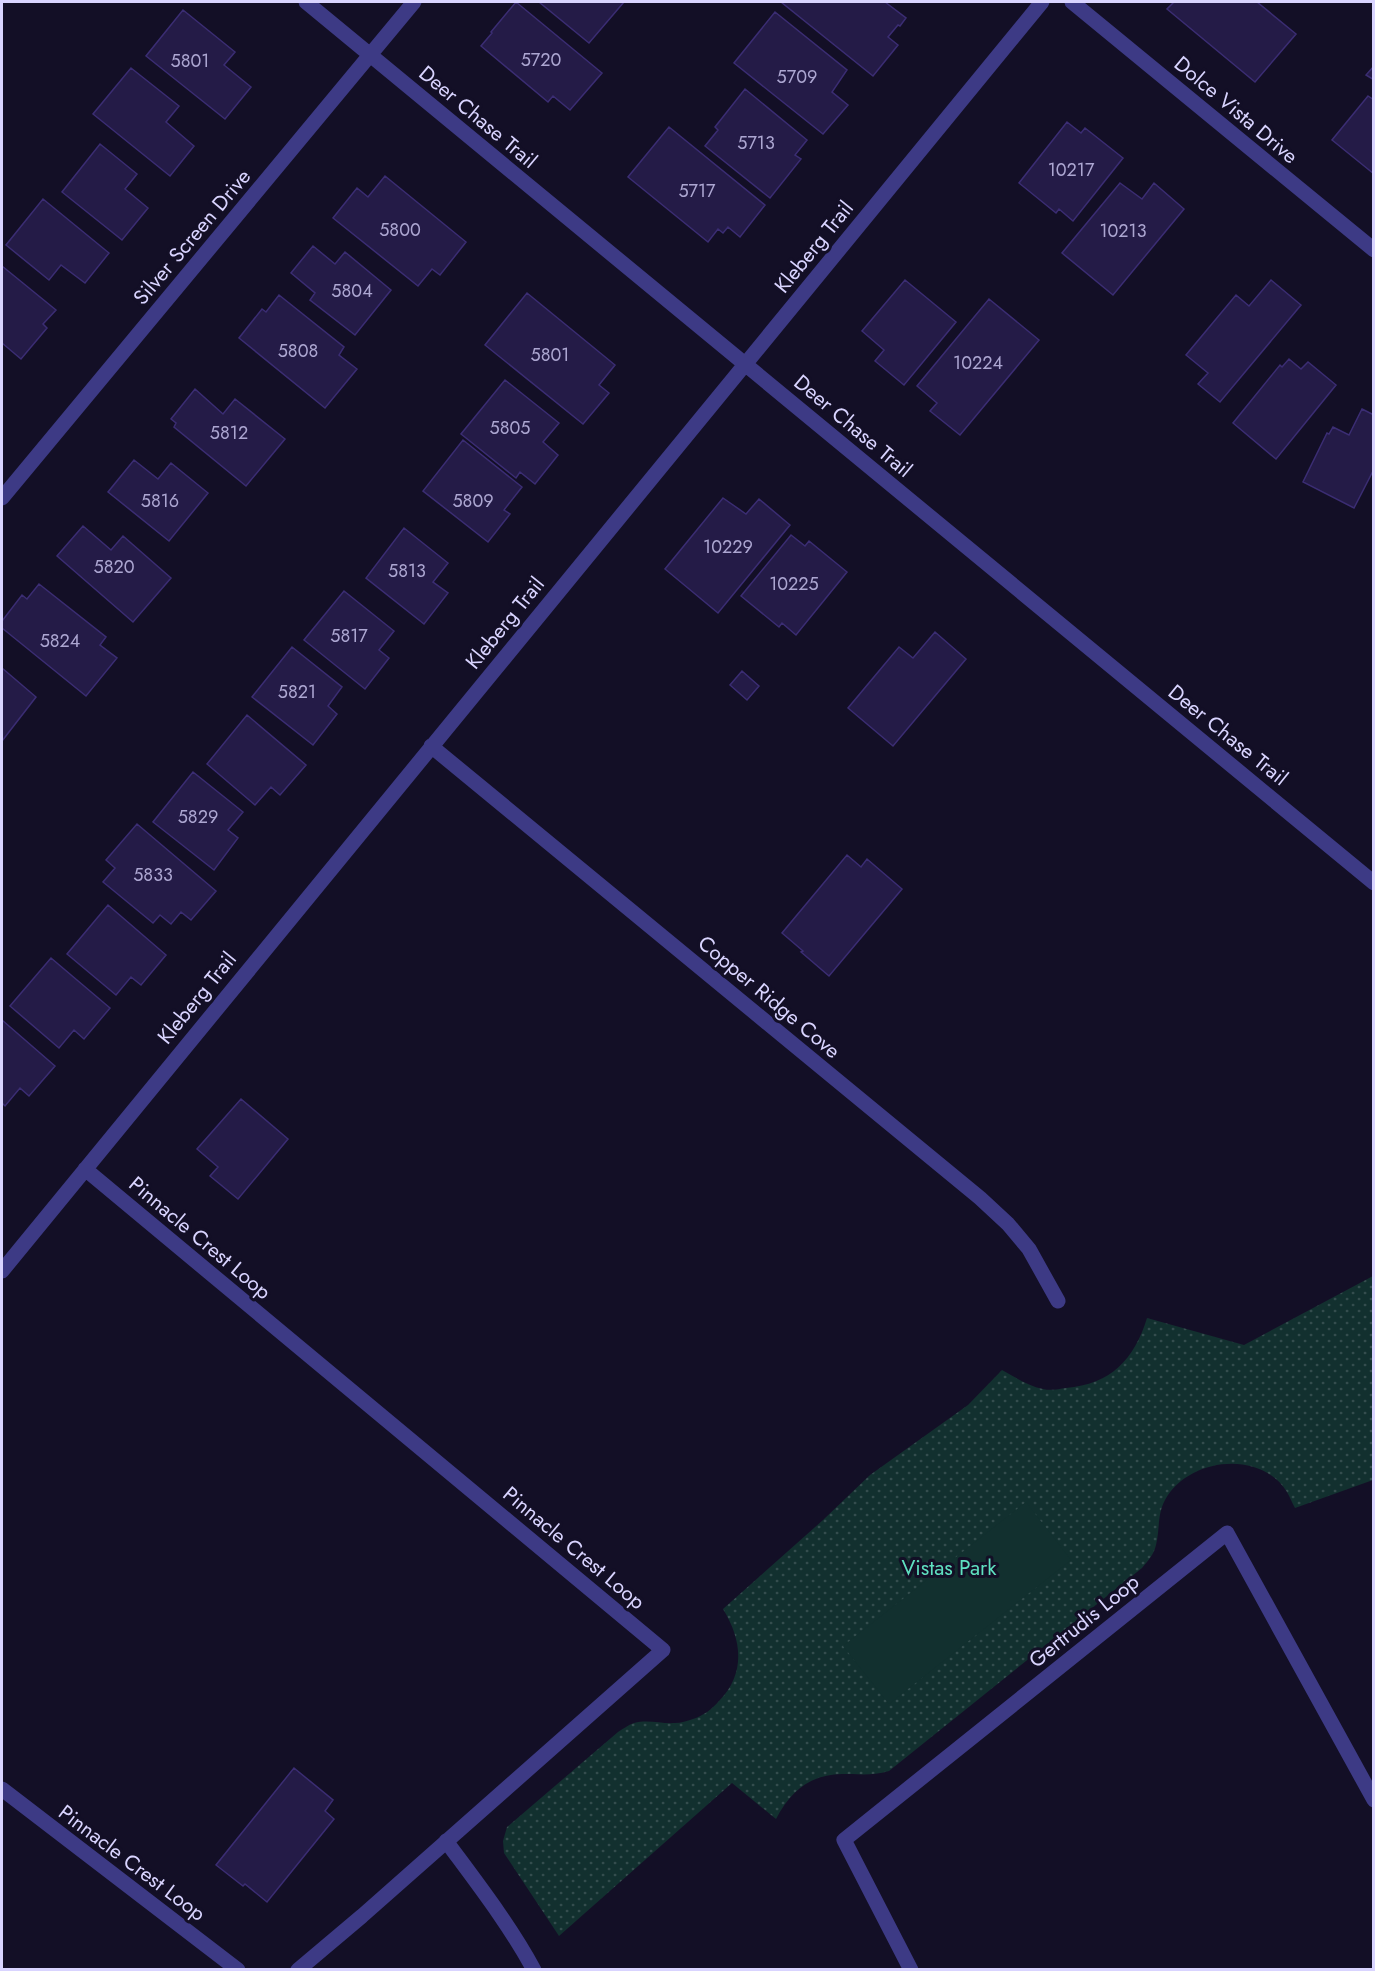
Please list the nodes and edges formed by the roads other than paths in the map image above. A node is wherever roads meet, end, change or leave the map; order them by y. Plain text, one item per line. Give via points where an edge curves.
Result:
1 (306, 2) edge
2 (414, 2) edge
3 (1042, 2) edge
4 (1072, 2) edge
5 (371, 55) junction
6 (1374, 250) edge
7 (745, 364) junction
8 (2, 498) edge
9 (431, 746) junction
10 (1374, 883) edge
11 (85, 1169) junction
12 (2, 1270) edge
13 (1058, 1300) dead end
14 (2, 1789) edge
15 (1374, 1800) edge
16 (446, 1841) junction
17 (238, 1970) edge
18 (298, 1970) edge
19 (534, 1970) edge
20 (911, 1970) edge

1 - 5 street, Deer Chase Trail
2 - 5 street, Silver Screen Drive
3 - 7 street, Kleberg Trail
4 - 6 street, Dolce Vista Drive
5 - 7 street, Deer Chase Trail
5 - 8 street, Silver Screen Drive
7 - 9 street, Kleberg Trail
7 - 10 street, Deer Chase Trail
9 - 11 street, Kleberg Trail
9 - 13 street, Copper Ridge Cove via 980,1198 1029,1249
11 - 12 street, Kleberg Trail
11 - 16 street, Pinnacle Crest Loop via 663,1650
14 - 17 street, Pinnacle Crest Loop
15 - 20 street, Gertrudis Loop via 1227,1533 844,1840
16 - 18 street, Pinnacle Crest Loop
16 - 19 street via 493,1904

